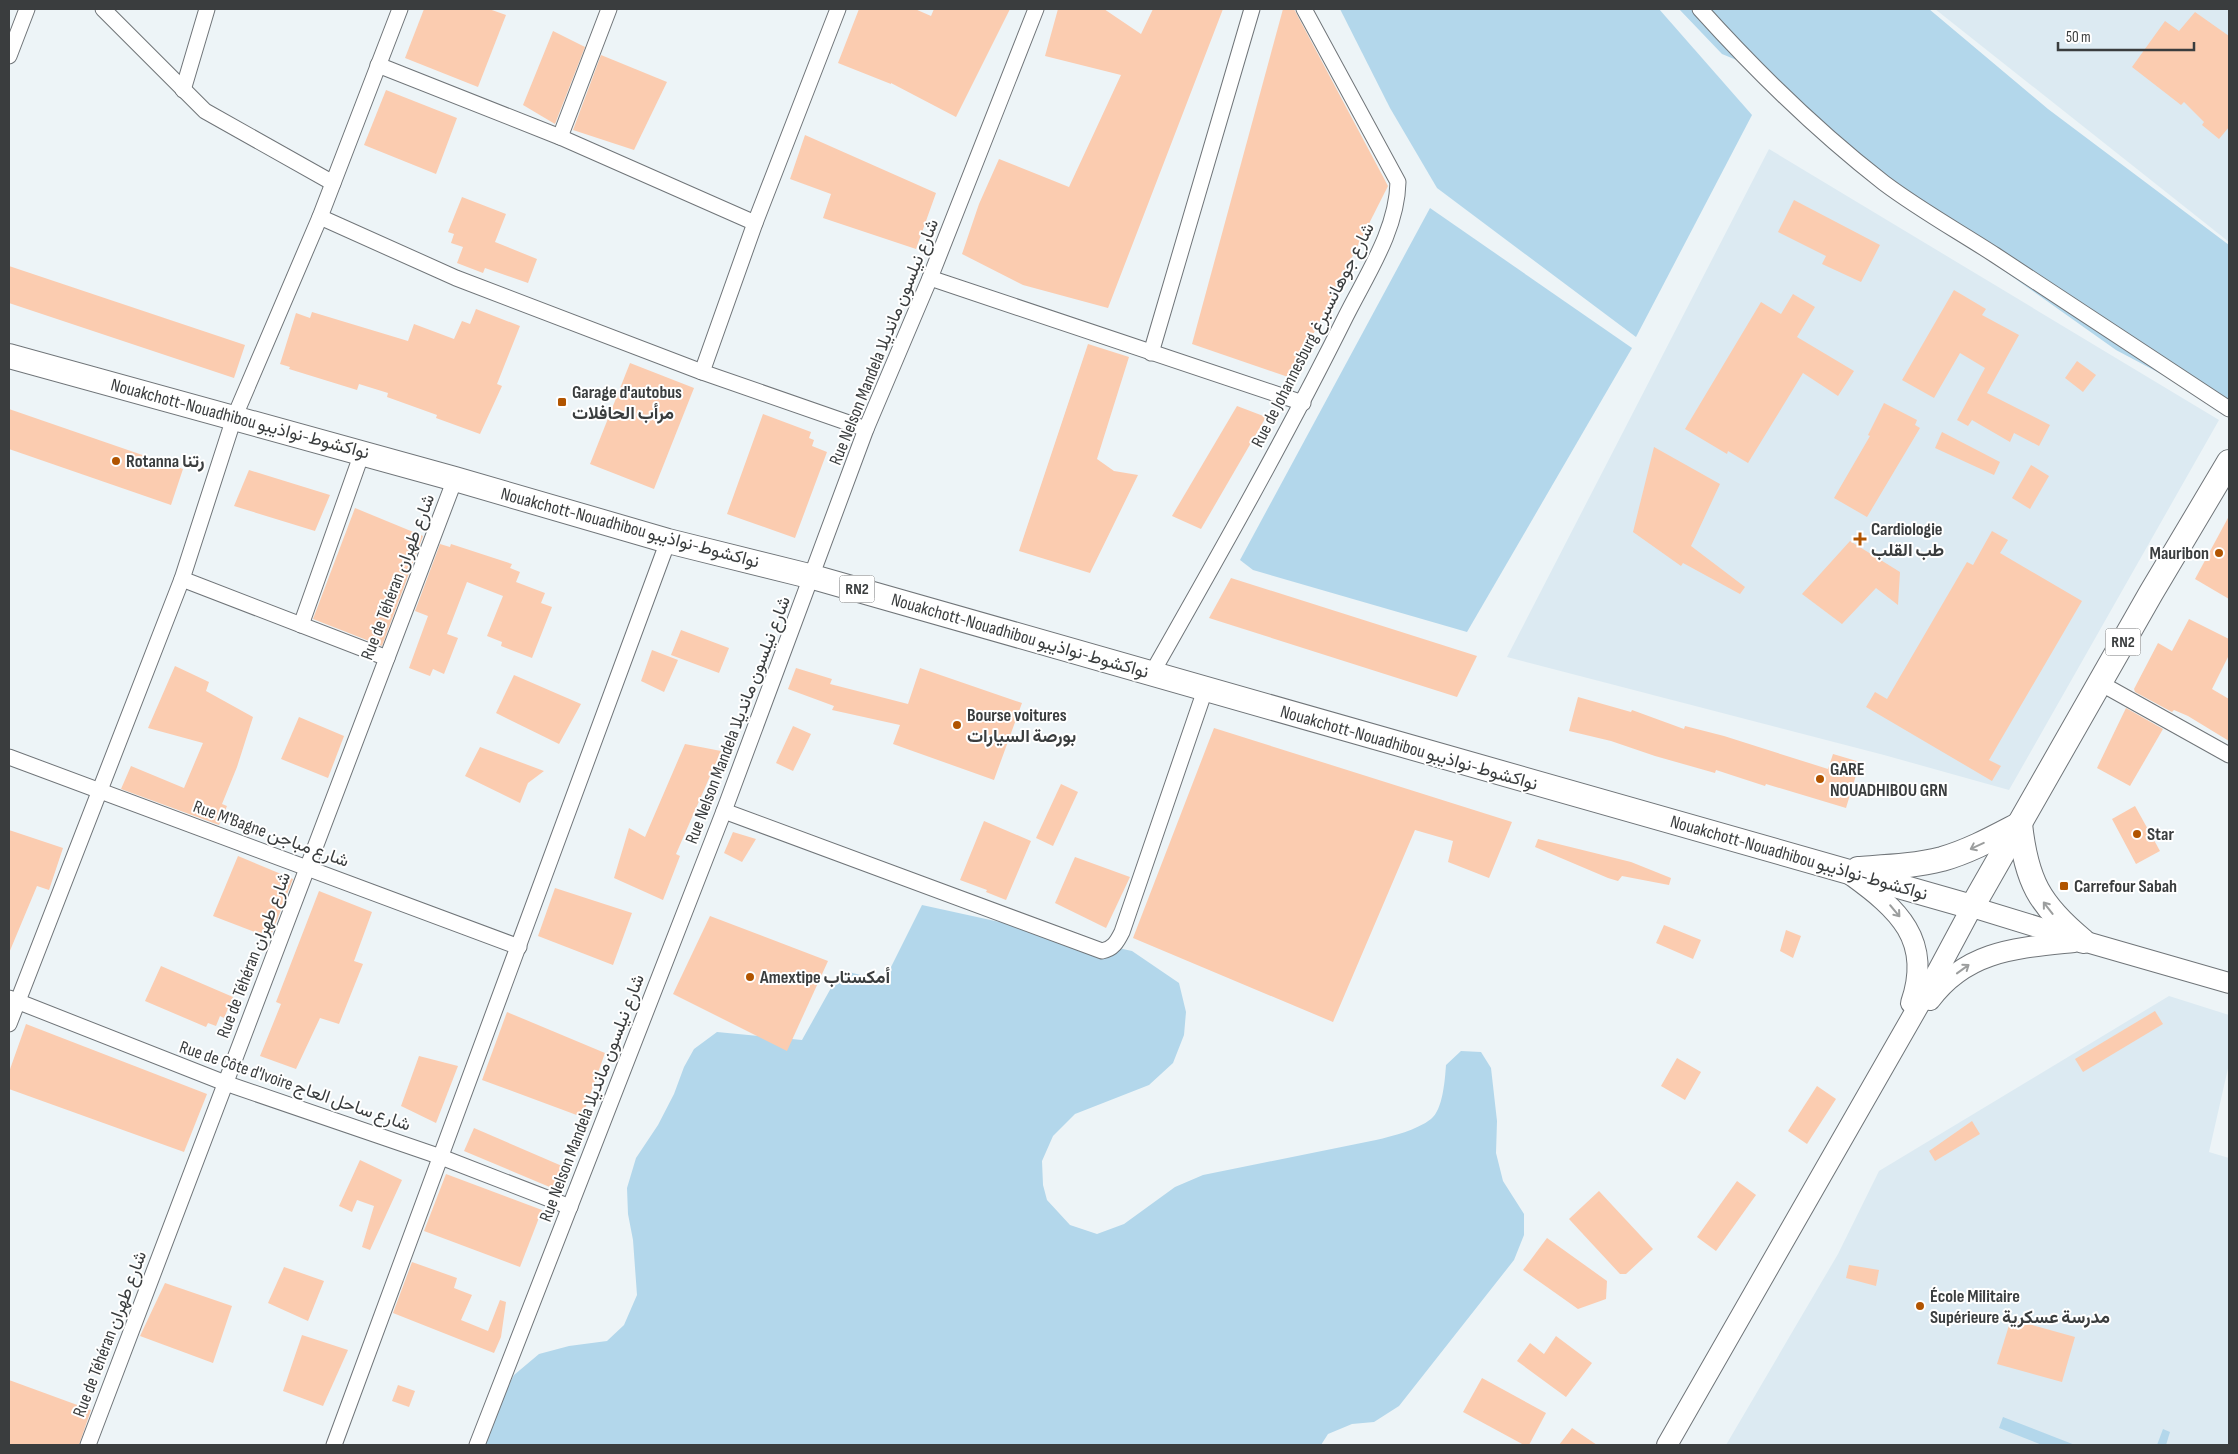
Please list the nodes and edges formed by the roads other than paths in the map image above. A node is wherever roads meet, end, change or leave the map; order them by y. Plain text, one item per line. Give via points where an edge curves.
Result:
1 (27, 9) edge
2 (103, 9) edge
3 (207, 9) edge
4 (400, 9) edge
5 (609, 9) edge
6 (838, 9) edge
7 (1036, 9) edge
8 (1252, 9) edge
9 (1304, 9) edge
10 (1700, 9) edge
11 (9, 56) edge
12 (378, 65) junction
13 (183, 90) junction
14 (560, 137) junction
15 (333, 184) junction
16 (320, 217) junction
17 (756, 223) junction
18 (930, 278) junction
19 (1151, 353) junction
20 (9, 356) edge
21 (702, 372) junction
22 (1303, 403) junction
23 (2229, 409) edge
24 (234, 418) junction
25 (866, 429) junction
26 (362, 453) junction
27 (2229, 462) edge
28 (456, 479) junction
29 (668, 541) junction
30 (813, 577) junction
31 (182, 579) junction
32 (302, 625) junction
33 (387, 658) junction
34 (1152, 673) junction
35 (2100, 683) junction
36 (1205, 690) junction
37 (2229, 755) edge
38 (9, 757) edge
39 (100, 790) junction
40 (724, 811) junction
41 (2020, 824) junction
42 (307, 867) junction
43 (1843, 870) junction
44 (1972, 907) junction
45 (2083, 941) junction
46 (519, 947) junction
47 (2229, 983) edge
48 (13, 999) edge
49 (9, 1024) edge
50 (1896, 1045) junction
51 (225, 1083) junction
52 (441, 1157) junction
53 (570, 1207) junction
54 (88, 1445) edge
55 (334, 1445) edge
56 (477, 1445) edge
57 (1667, 1445) edge

1 - 11 street
2 - 13 street
3 - 13 street
4 - 12 street
5 - 14 street
6 - 17 street
7 - 18 street, Rue Nelson Mandela شارع نيلسون مانديلا
8 - 19 street
9 - 22 street, Rue de Johannesburg شارع جوهانسبرغ via 1398,182 1398,191 1396,210 1382,243
10 - 23 street via 1744,58 1883,181 1924,212
12 - 14 street
12 - 15 street
13 - 15 street via 213,116
14 - 17 street
15 - 16 street
16 - 21 street via 456,278
16 - 24 street
17 - 21 street
18 - 19 street
18 - 25 street, Rue Nelson Mandela شارع نيلسون مانديلا
19 - 22 street
20 - 24 highway, Nouakchott-Nouadhibou نواكشوط-نواذيبو / RN2
21 - 25 street
22 - 34 street, Rue de Johannesburg شارع جوهانسبرغ
24 - 26 highway, Nouakchott-Nouadhibou نواكشوط-نواذيبو / RN2
24 - 31 street
25 - 30 street, Rue Nelson Mandela شارع نيلسون مانديلا
26 - 28 highway, Nouakchott-Nouadhibou نواكشوط-نواذيبو / RN2
26 - 32 street
27 - 35 highway, RN2
28 - 29 highway, Nouakchott-Nouadhibou نواكشوط-نواذيبو / RN2
28 - 33 street, Rue de Téhéran شارع طهران
29 - 30 highway, Nouakchott-Nouadhibou نواكشوط-نواذيبو / RN2
29 - 46 street
30 - 34 highway, Nouakchott-Nouadhibou نواكشوط-نواذيبو / RN2
30 - 40 street, Rue Nelson Mandela شارع نيلسون مانديلا
31 - 32 street
31 - 39 street
32 - 33 street
33 - 42 street, Rue de Téhéran شارع طهران
34 - 36 highway, Nouakchott-Nouadhibou نواكشوط-نواذيبو / RN2
35 - 37 street
35 - 41 highway, RN2
36 - 40 street via 1122,932 1110,949 1102,951
36 - 43 highway, Nouakchott-Nouadhibou نواكشوط-نواذيبو / RN2
38 - 39 street, Rue M'Bagne شارع مباجن
39 - 42 street, Rue M'Bagne شارع مباجن
39 - 48 street
40 - 53 street, Rue Nelson Mandela شارع نيلسون مانديلا
41 -> 43 highway via 1941,859
41 - 44 highway, RN2
45 -> 41 highway via 2060,922 2032,882 2023,854
42 - 46 street, Rue M'Bagne شارع مباجن
42 - 51 street, Rue de Téhéran شارع طهران
43 - 44 highway, Nouakchott-Nouadhibou نواكشوط-نواذيبو / RN2
43 -> 50 main road via 1897,912 1914,947 1918,983
44 - 45 main road
44 - 50 main road
45 - 47 main road
50 -> 45 main road via 1932,997 1967,966 2000,951
46 - 52 street
48 - 49 street
48 - 51 street, Rue de Côte d'Ivoire شارع ساحل العاج
50 - 57 main road
51 - 52 street, Rue de Côte d'Ivoire شارع ساحل العاج
51 - 54 street, Rue de Téhéran شارع طهران
52 - 53 street, Rue de Côte d'Ivoire شارع ساحل العاج
52 - 55 street
53 - 56 street, Rue Nelson Mandela شارع نيلسون مانديلا

